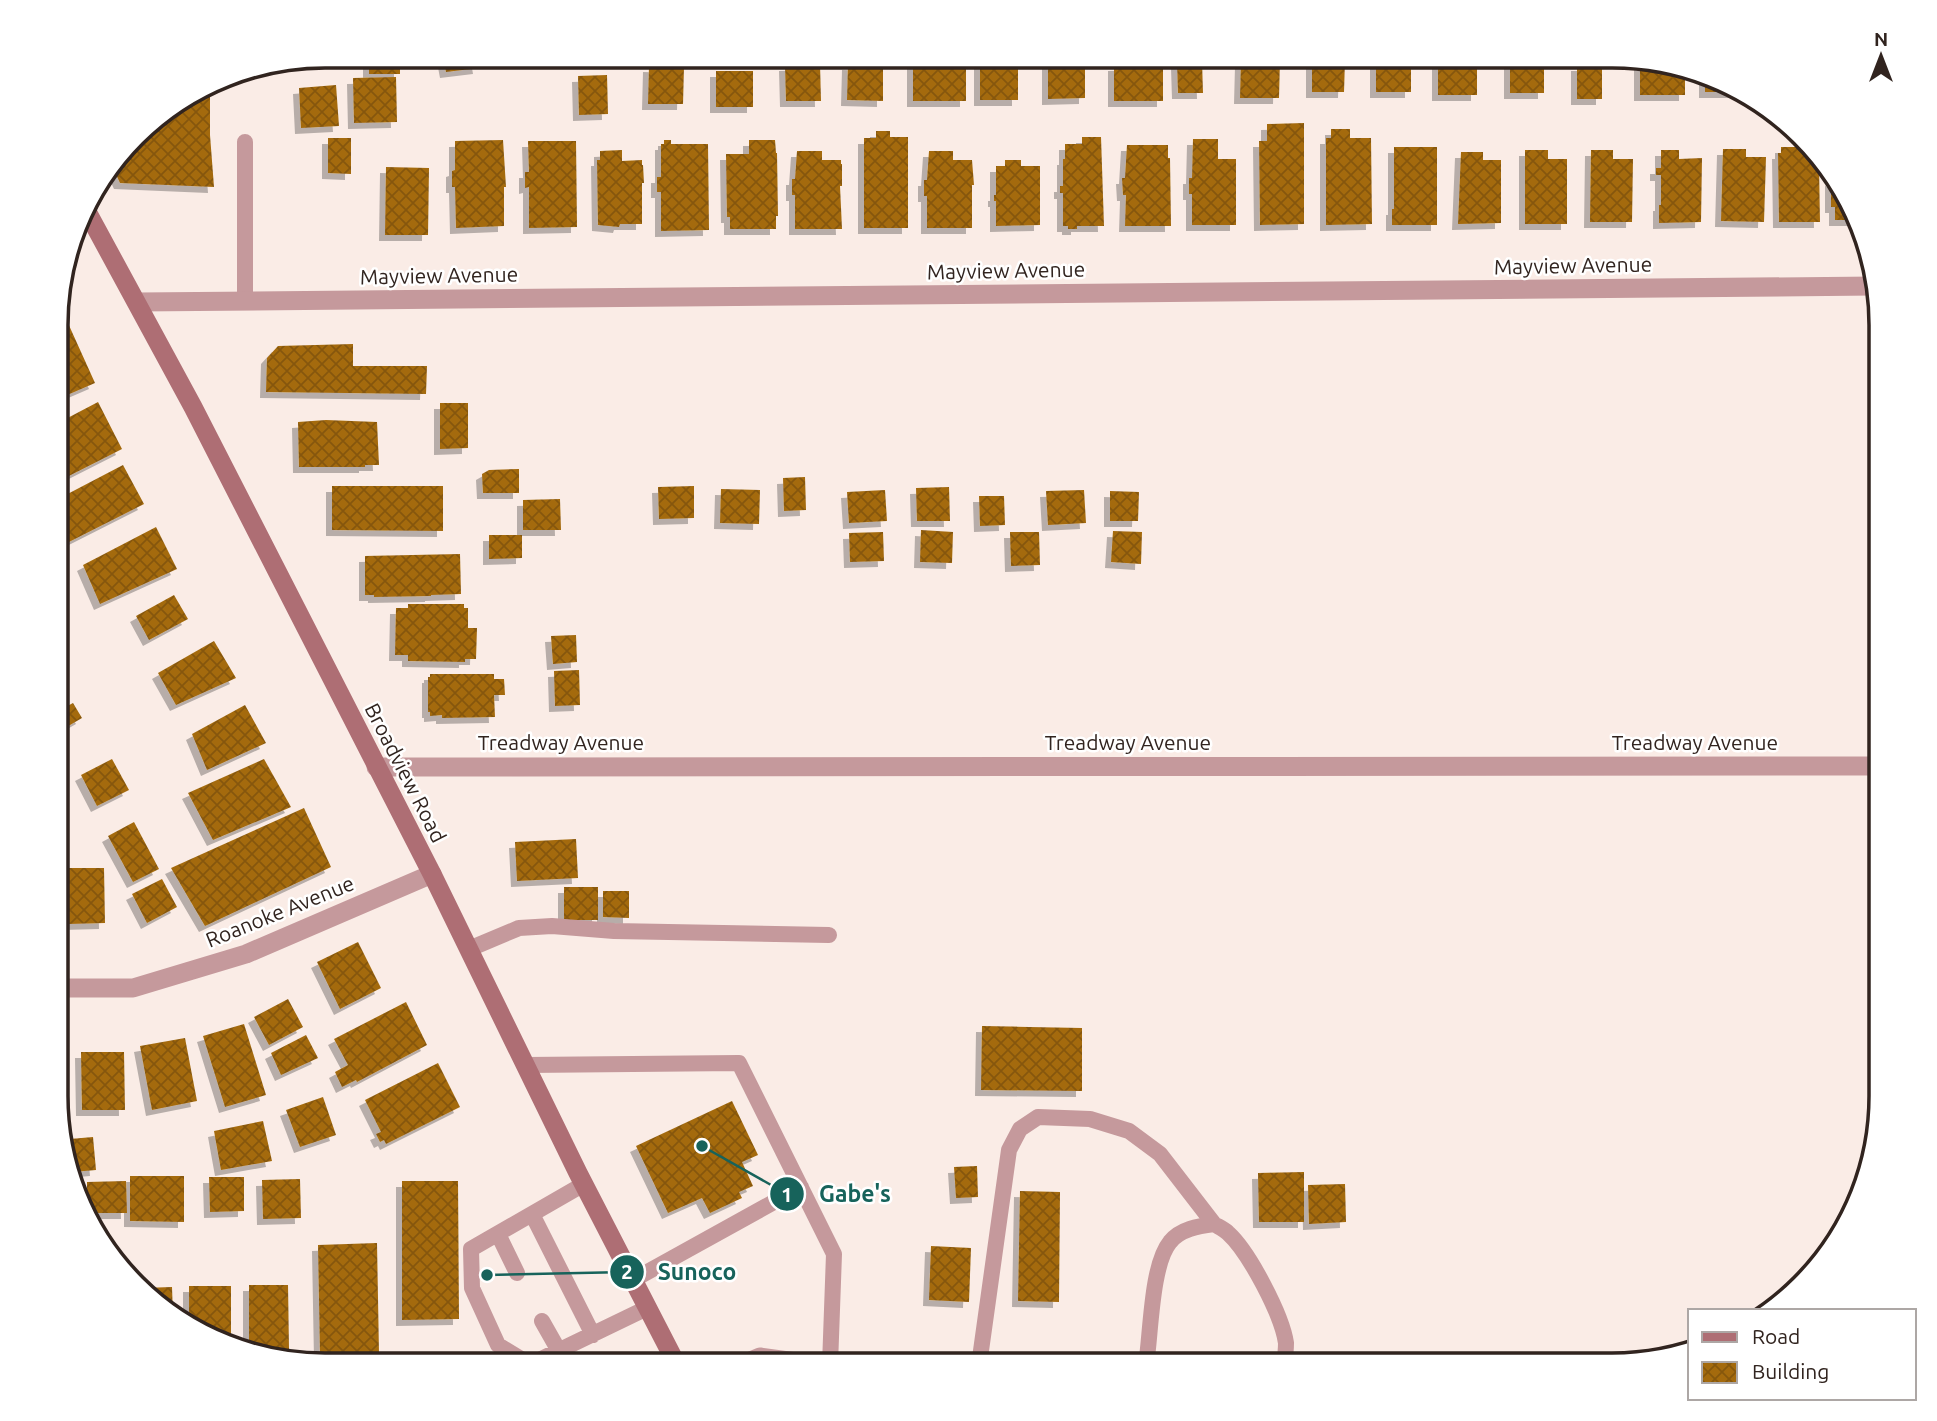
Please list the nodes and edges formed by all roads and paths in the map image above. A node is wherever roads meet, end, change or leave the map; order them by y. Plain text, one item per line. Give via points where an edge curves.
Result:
1 (245, 142) dead end
2 (92, 219) edge
3 (1866, 286) edge
4 (245, 301) junction
5 (138, 302) junction
6 (1869, 766) edge
7 (376, 767) junction
8 (432, 874) junction
9 (829, 935) dead end
10 (469, 949) junction
11 (68, 988) edge
12 (526, 1065) junction
13 (584, 1184) junction
14 (801, 1187) junction
15 (532, 1214) junction
16 (1214, 1224) junction
17 (498, 1234) junction
18 (517, 1273) dead end
19 (633, 1280) junction
20 (647, 1308) junction
21 (542, 1321) dead end
22 (593, 1335) junction
23 (559, 1351) junction
24 (512, 1353) edge
25 (555, 1353) edge
26 (671, 1353) edge
27 (830, 1353) edge
28 (981, 1353) edge
29 (1148, 1353) edge
30 (1285, 1353) edge

1 - 4 lane
2 - 5 main road, Broadview Road
3 - 4 street, Mayview Avenue
4 - 5 street, Mayview Avenue
5 - 7 main road, Broadview Road
6 - 7 street, Treadway Avenue
7 - 8 main road, Broadview Road
8 - 10 main road, Broadview Road
8 - 11 street, Roanoke Avenue via 246,954 134,988
9 - 10 lane via 552,926 519,928
10 - 12 main road, Broadview Road
12 - 13 main road, Broadview Road
12 - 14 lane via 739,1063
13 - 15 lane
13 - 19 main road, Broadview Road
14 - 19 lane
14 - 27 lane via 834,1254
15 - 17 lane
15 - 22 lane
16 - 28 lane via 1160,1154 1129,1131 1090,1119 1038,1118 1020,1129 1009,1150
16 - 29 lane via 1192,1227 1170,1241 1161,1259
16 - 30 lane via 1240,1247 1271,1300
17 - 18 lane
17 - 24 lane via 471,1249 472,1288 498,1345
19 - 20 main road, Broadview Road
20 - 22 lane
20 - 26 main road, Broadview Road
21 - 23 lane
22 - 23 lane
23 - 25 lane

